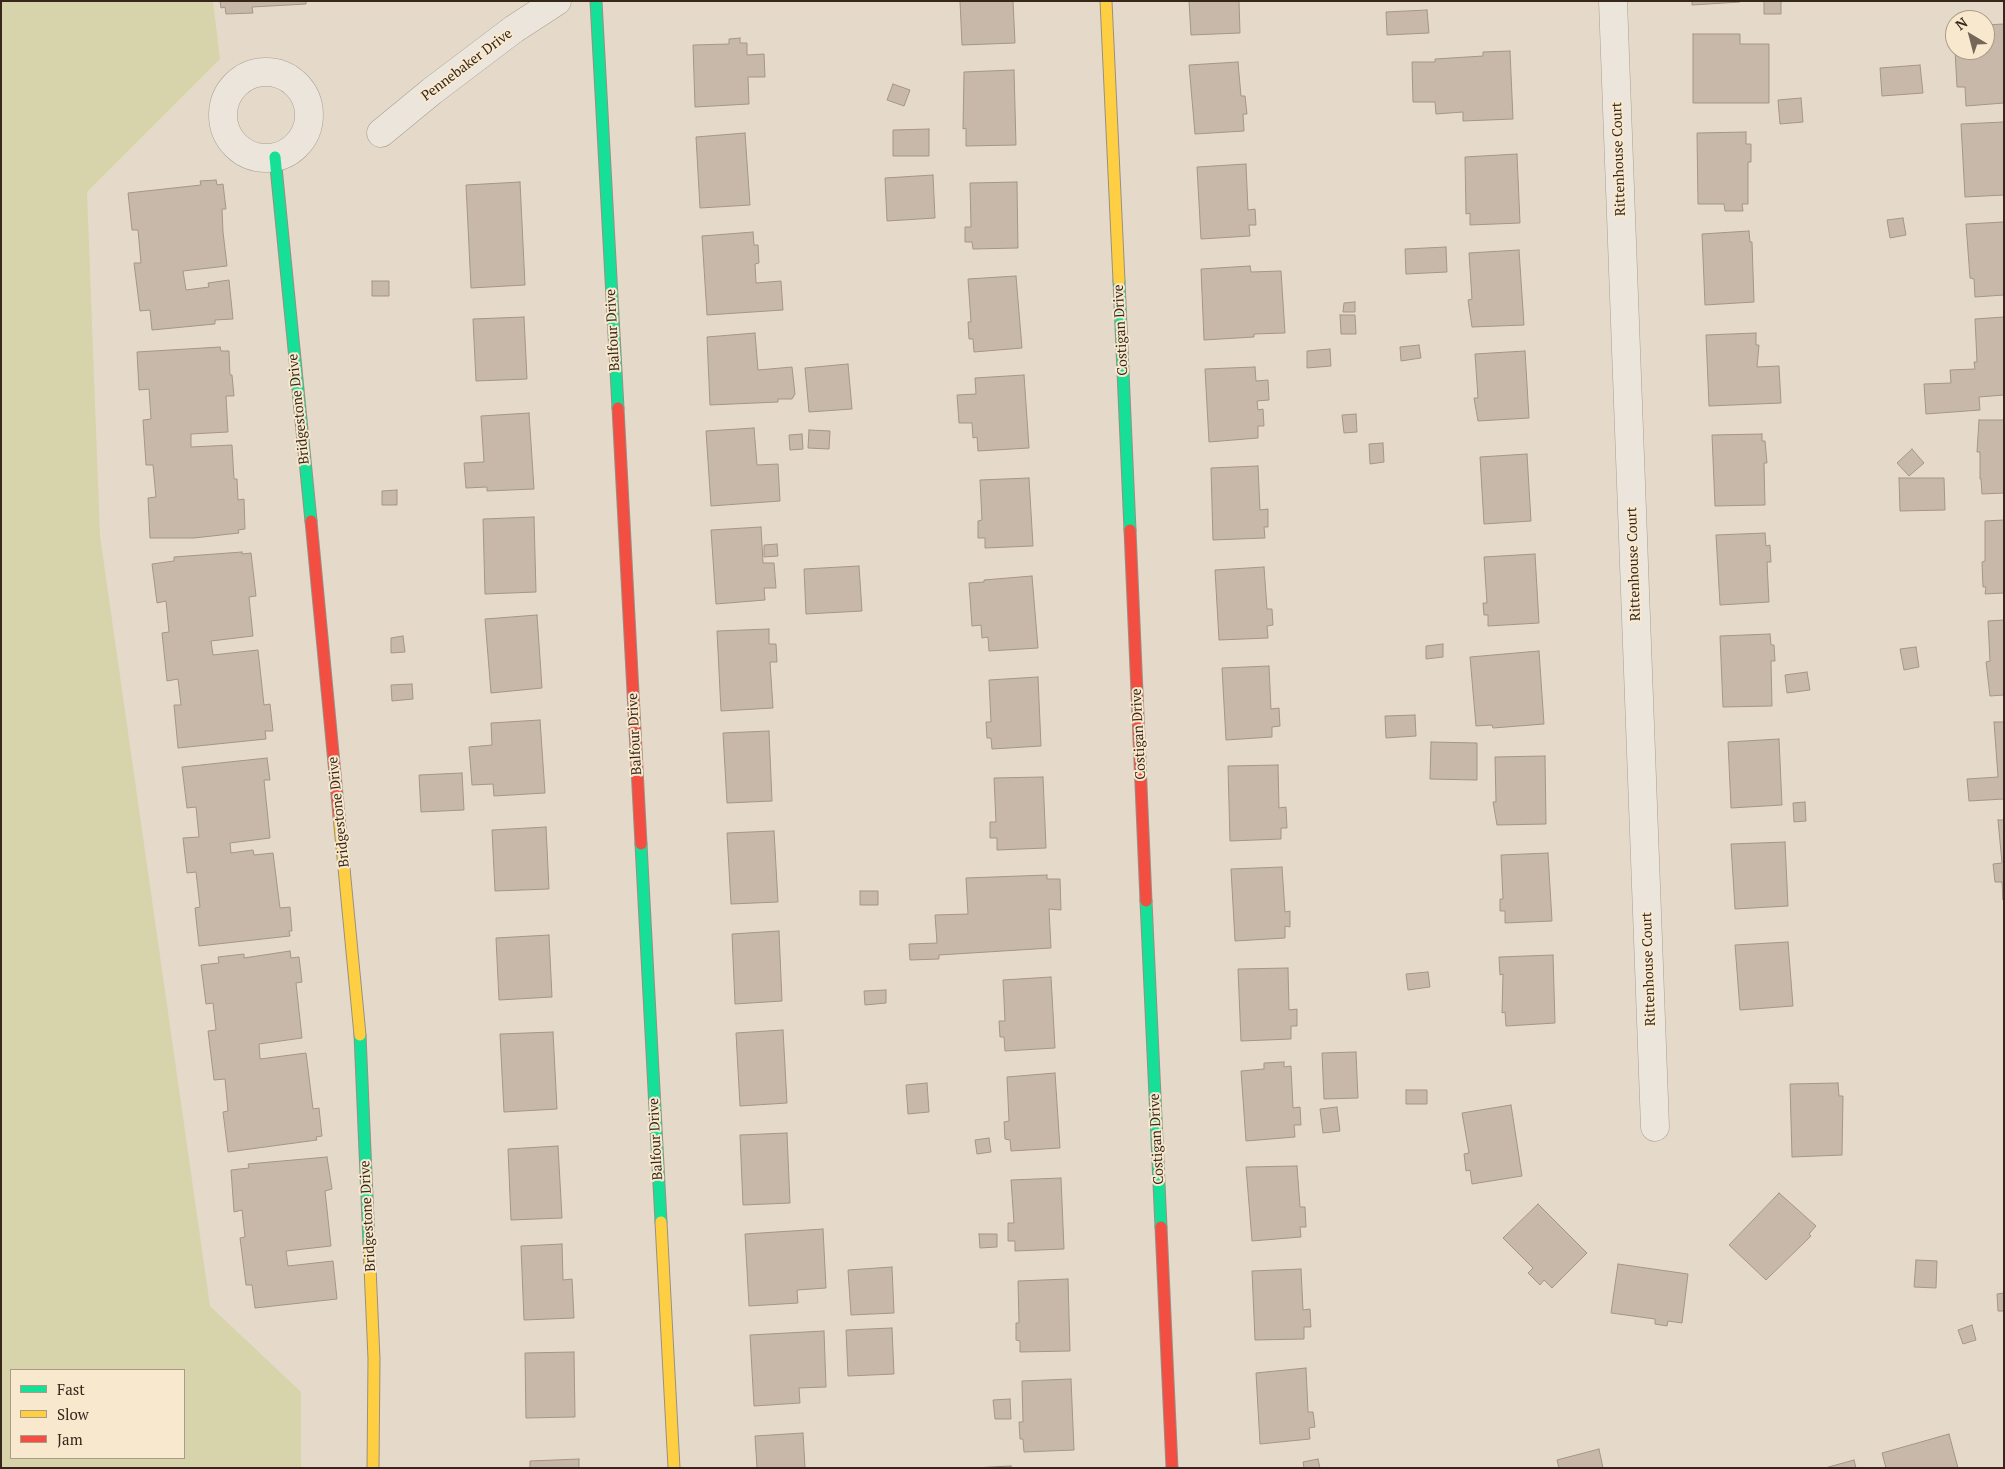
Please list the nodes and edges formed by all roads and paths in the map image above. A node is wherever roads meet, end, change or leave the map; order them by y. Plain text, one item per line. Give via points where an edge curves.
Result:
1 (556, 1) edge
2 (596, 1) edge
3 (1106, 1) edge
4 (1613, 1) edge
5 (382, 133) dead end
6 (275, 158) dead end
7 (1655, 1127) dead end
8 (372, 1468) edge
9 (674, 1468) edge
10 (1172, 1468) edge

1 - 5 street, Pennebaker Drive via 469,63
2 - 9 street, Balfour Drive
3 - 10 street, Costigan Drive
4 - 7 street, Rittenhouse Court
6 - 8 street, Bridgestone Drive via 360,1030 374,1359

